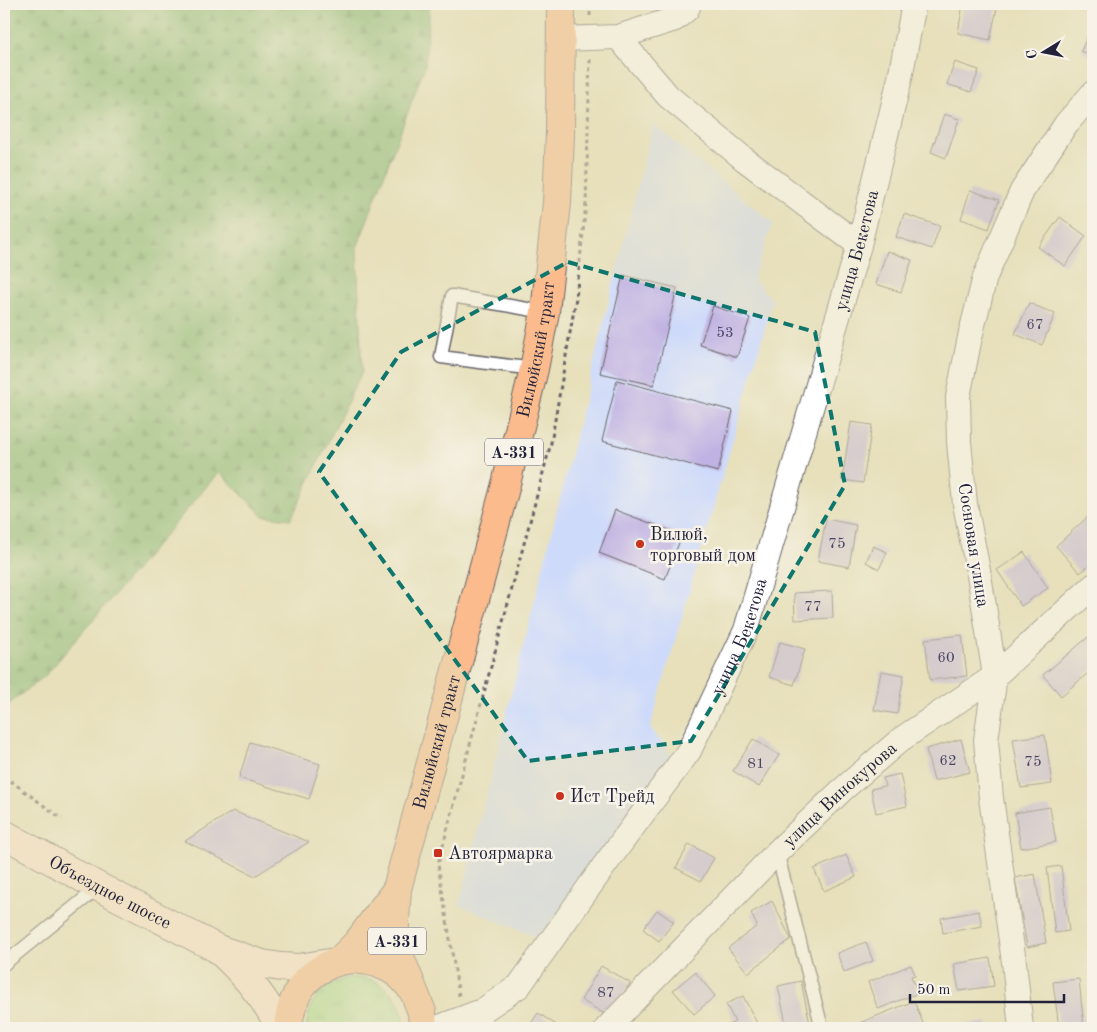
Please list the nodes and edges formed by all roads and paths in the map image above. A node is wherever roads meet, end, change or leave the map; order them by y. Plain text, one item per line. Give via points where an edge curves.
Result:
1 (561, 4) edge
2 (689, 4) edge
3 (914, 4) edge
4 (618, 37) junction
5 (561, 39) junction
6 (1093, 93) edge
7 (859, 245) junction
8 (545, 312) junction
9 (534, 369) junction
10 (1093, 586) edge
11 (995, 676) junction
12 (4, 776) edge
13 (62, 819) dead end
14 (4, 834) edge
15 (777, 852) junction
16 (99, 887) junction
17 (397, 889) junction
18 (218, 949) junction
19 (339, 961) junction
20 (4, 964) edge
21 (414, 991) junction
22 (281, 1028) edge
23 (288, 1028) edge
24 (423, 1028) edge
25 (437, 1028) edge
26 (607, 1028) edge
27 (822, 1028) edge
28 (1021, 1028) edge

1 - 5 main road, Вилюйский тракт / А-331
2 - 4 street via 675,19
3 - 7 street, улица Бекетова via 900,78
4 - 5 street
4 - 7 street via 668,96 744,159
5 - 8 main road, Вилюйский тракт / А-331 via 557,203
6 - 11 street, Сосновая улица via 1066,124 1022,191 985,277 958,397 966,504
7 - 25 street, улица Бекетова via 746,630 689,751 519,986 482,1011
8 - 9 main road, Вилюйский тракт / А-331
8 - 9 lane via 452,296 441,357
9 - 17 main road, Вилюйский тракт / А-331
10 - 11 street, улица Винокурова
11 - 15 street, улица Винокурова via 900,740
11 - 28 street, Сосновая улица via 986,740
12 - 13 path
14 - 16 main road, Объездное шоссе
15 - 26 street, улица Винокурова
15 - 27 lane
16 - 18 main road, Объездное шоссе
16 - 20 lane
17 - 19 main road, Вилюйский тракт / А-331 via 358,942
17 - 21 main road, Вилюйский тракт / А-331 via 396,934 400,957
18 - 19 main road via 262,964 300,968
18 - 22 main road via 257,992
19 - 21 main road, Вилюйский тракт / А-331 via 360,959 381,964 400,975
19 - 23 main road, Вилюйский тракт / А-331 via 310,977 297,993
21 - 24 main road, Вилюйский тракт / А-331 via 422,1012

